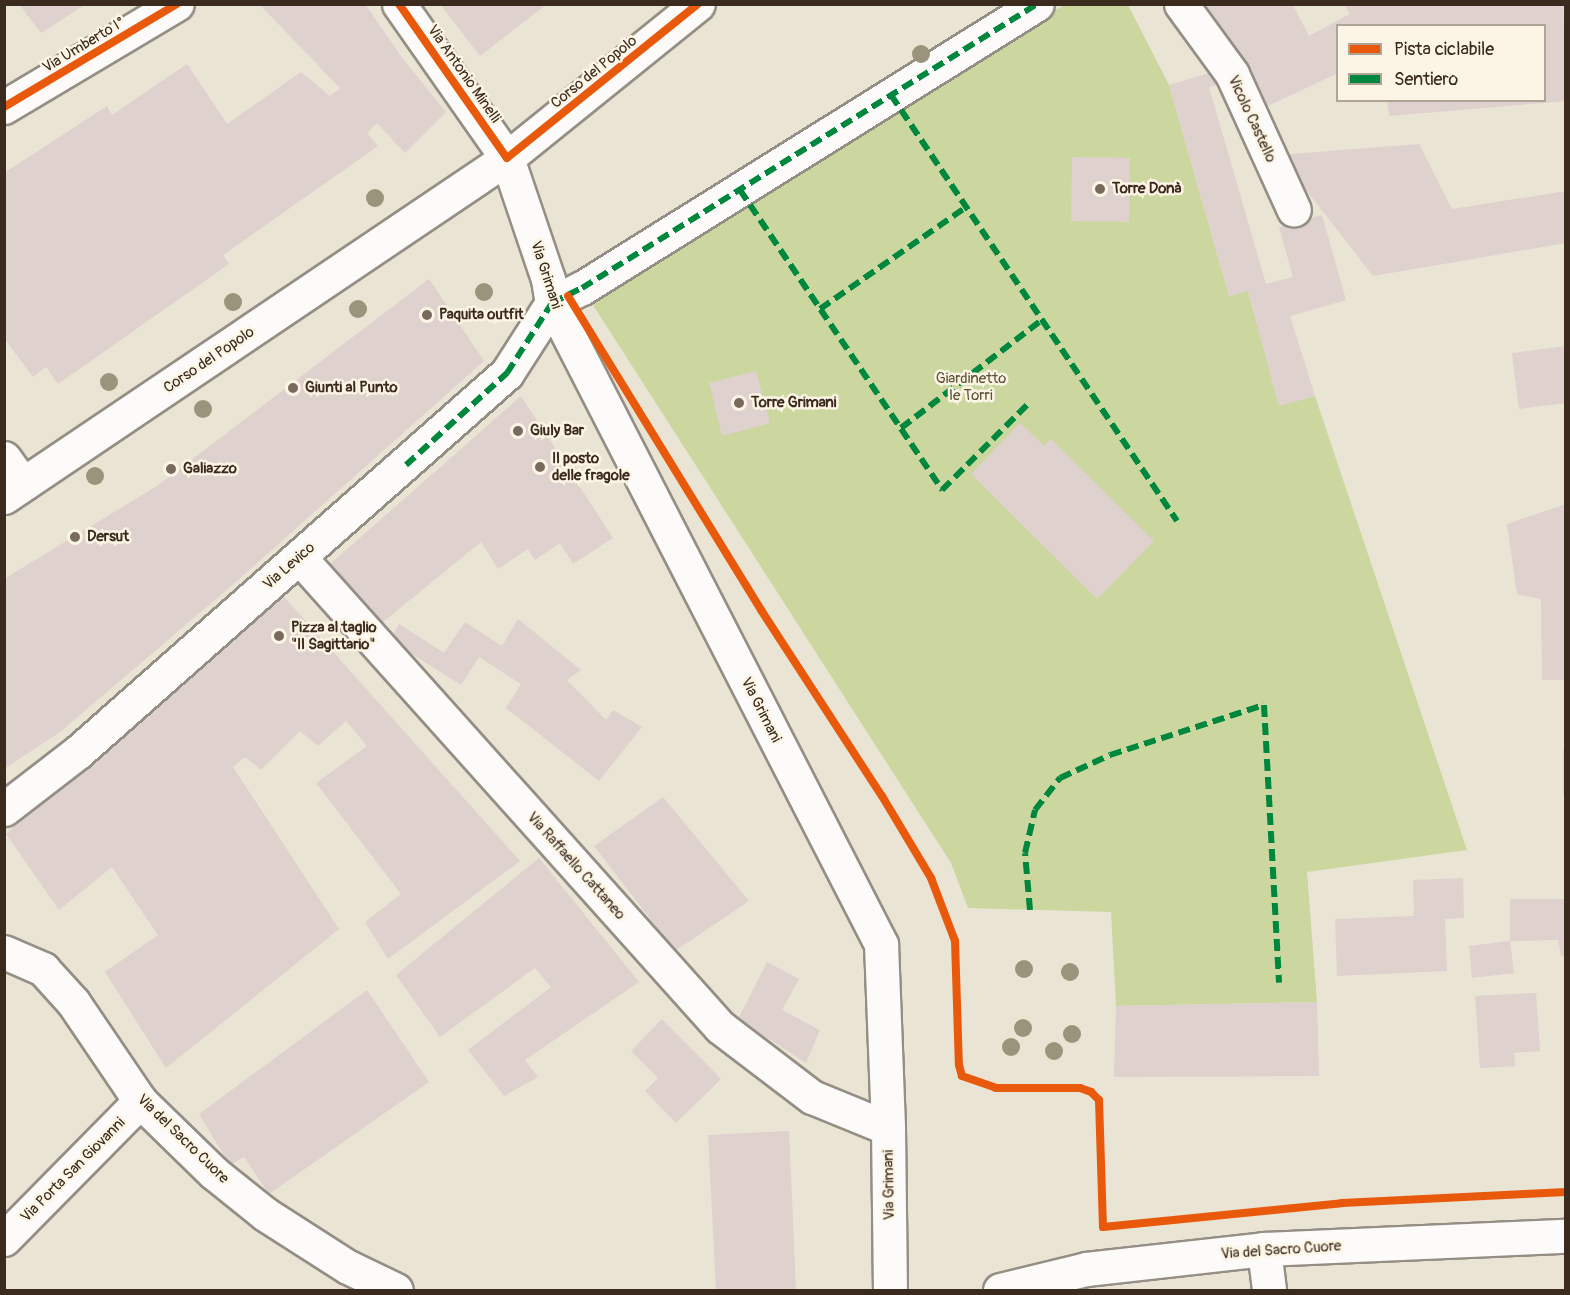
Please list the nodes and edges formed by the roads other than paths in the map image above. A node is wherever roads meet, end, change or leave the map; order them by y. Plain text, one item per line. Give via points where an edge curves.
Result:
1 (177, 4) edge
2 (399, 4) edge
3 (698, 4) edge
4 (1037, 4) edge
5 (1181, 4) edge
6 (9, 96) edge
7 (507, 158) junction
8 (1294, 210) dead end
9 (552, 303) junction
10 (4, 458) edge
11 (14, 490) edge
12 (299, 557) junction
13 (4, 809) edge
14 (4, 952) edge
15 (140, 1101) junction
16 (888, 1128) junction
17 (1566, 1236) edge
18 (4, 1239) edge
19 (1264, 1250) junction
20 (396, 1290) edge
21 (890, 1290) edge
22 (1004, 1290) edge
23 (1269, 1290) edge

1 - 6 street, Via Umberto I°
2 - 7 street, Via Antonio Minelli
3 - 7 street, Corso del Popolo
4 - 9 street
5 - 8 street, Vicolo Castello via 1232,74
7 - 9 street, Via Grimani via 548,279
7 - 11 street, Corso del Popolo
9 - 12 street, Via Levico via 507,373
9 - 16 street, Via Grimani via 881,944
10 - 11 street
12 - 13 street, Via Levico via 78,752
12 - 16 street, Via Raffaello Cattaneo via 720,1027 812,1097
14 - 15 street, Via del Sacro Cuore via 43,969 73,1002
15 - 18 street, Via Porta San Giovanni
15 - 20 street, Via del Sacro Cuore via 214,1173 265,1215 348,1267
16 - 21 street, Via Grimani
17 - 19 street, Via del Sacro Cuore
19 - 22 street, Via del Sacro Cuore via 1086,1269
19 - 23 street

